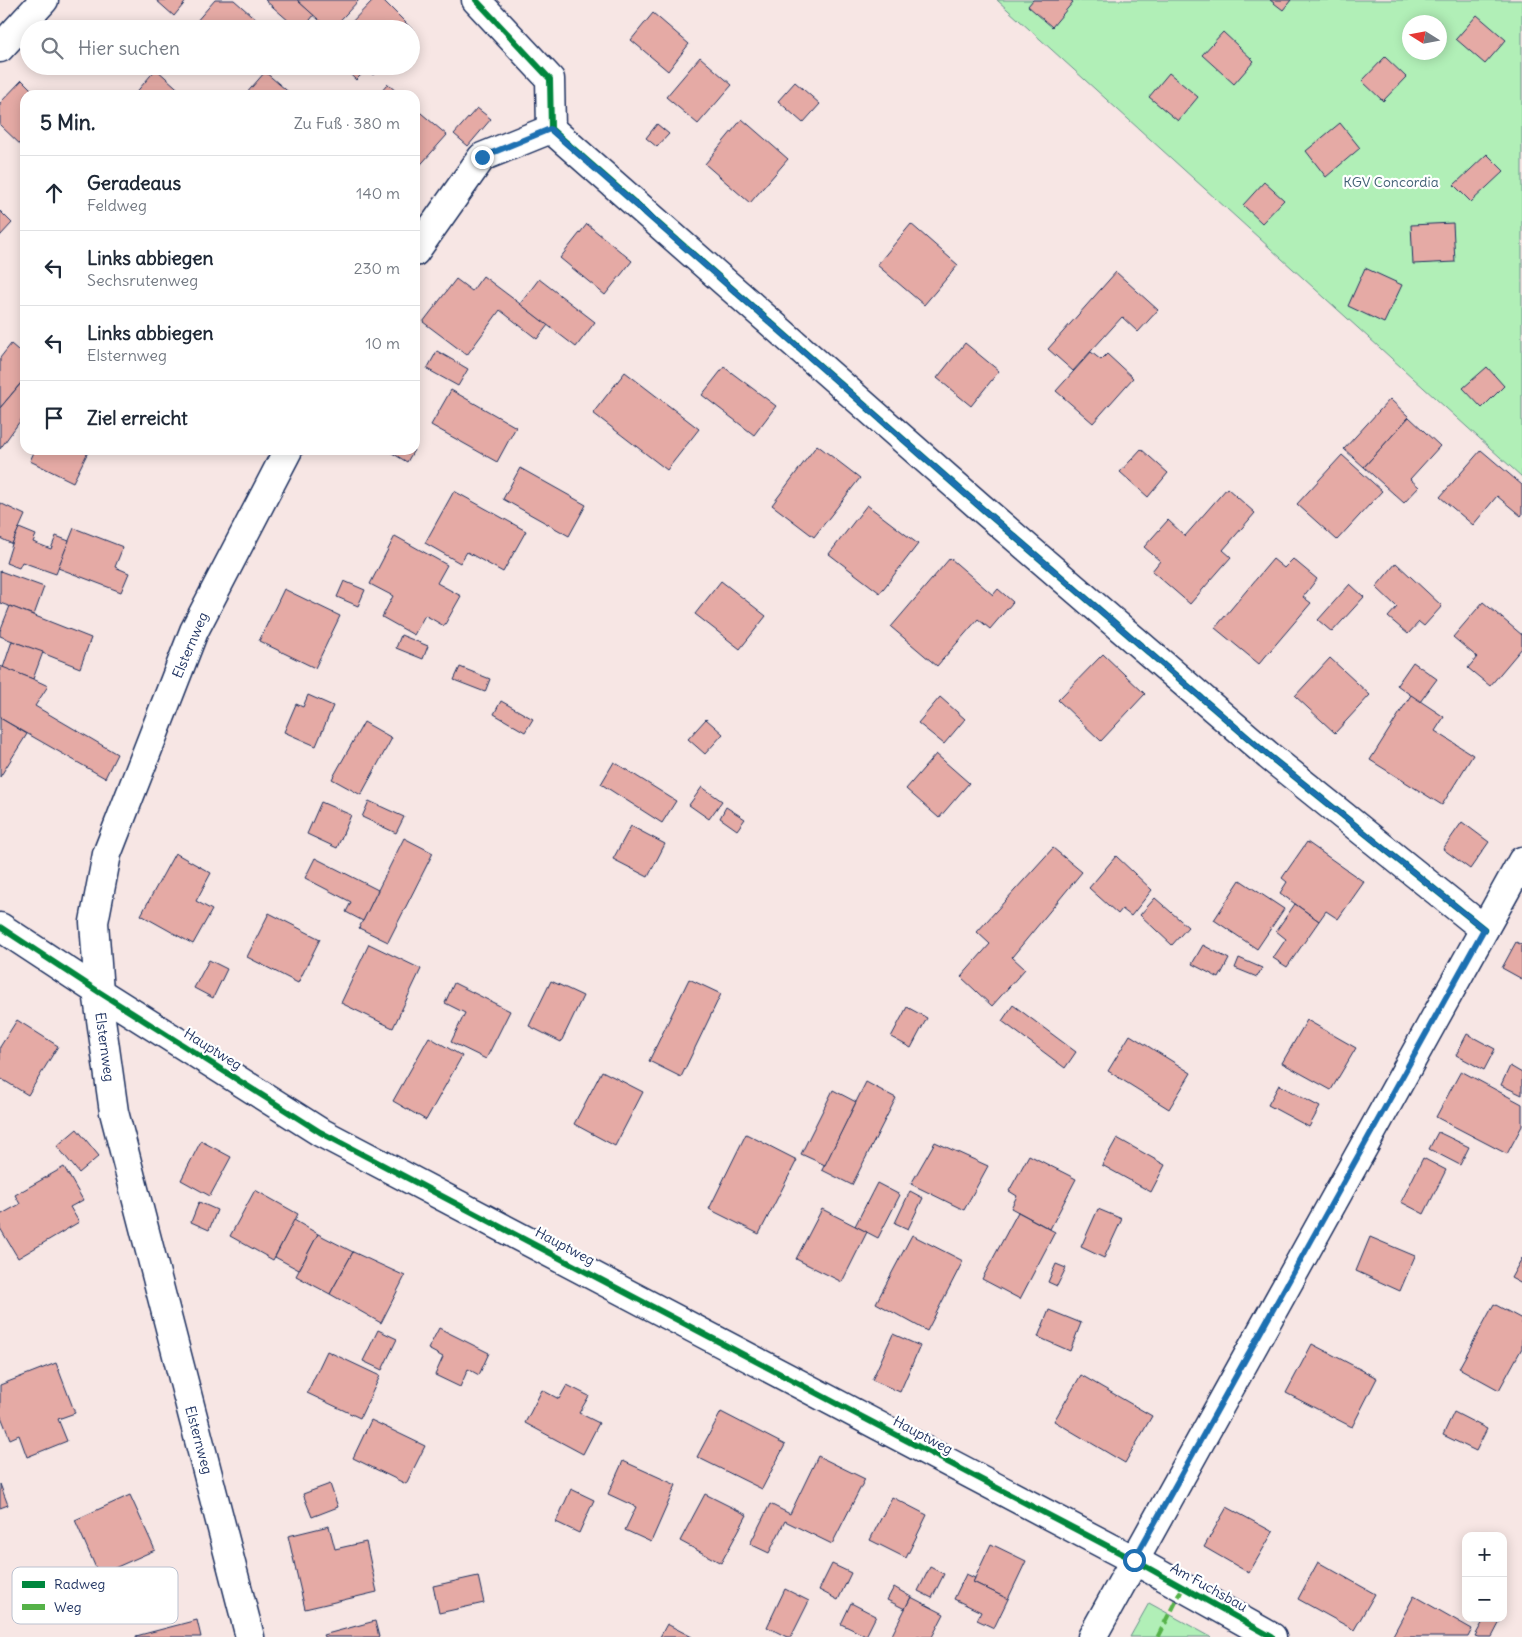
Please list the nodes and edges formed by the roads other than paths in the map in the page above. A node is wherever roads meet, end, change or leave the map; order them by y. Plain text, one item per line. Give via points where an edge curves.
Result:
1 (44, 0) edge
2 (476, 0) edge
3 (26, 20) edge
4 (20, 26) edge
5 (0, 48) edge
6 (550, 129) junction
7 (420, 245) edge
8 (285, 455) edge
9 (1522, 861) edge
10 (0, 927) edge
11 (1484, 929) junction
12 (99, 992) junction
13 (1134, 1560) junction
14 (250, 1637) edge
15 (1092, 1637) edge
16 (1272, 1637) edge

1 - 3 street
2 - 6 street via 550,79
4 - 5 street
6 - 7 street via 482,157
6 - 11 street via 972,500 1262,749
8 - 12 street, Elsternweg via 194,631 107,854 94,922
9 - 11 street
10 - 12 street, Hauptweg
11 - 13 street
12 - 13 street, Hauptweg via 320,1132
12 - 14 street, Elsternweg via 114,1112
13 - 15 street
13 - 16 street, Am Fuchsbau

